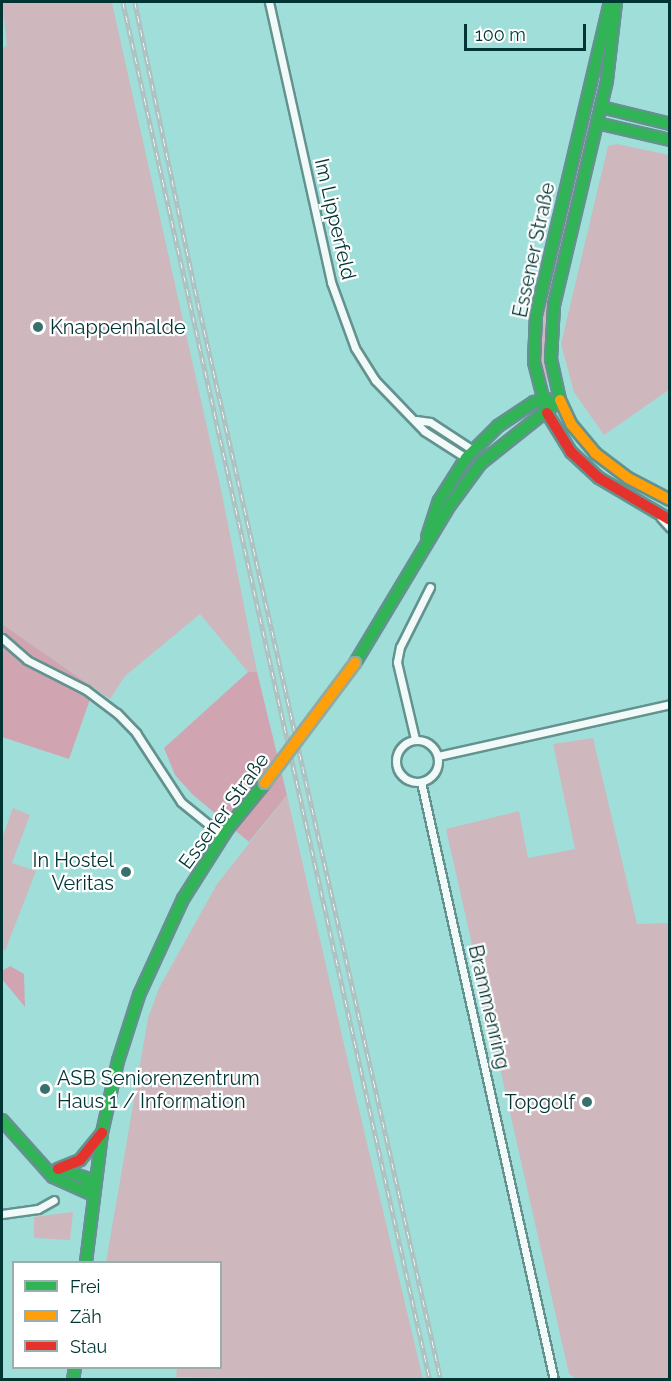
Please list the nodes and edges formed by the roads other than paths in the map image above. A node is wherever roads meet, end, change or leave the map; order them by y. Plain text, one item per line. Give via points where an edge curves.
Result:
1 (269, 2) edge
2 (610, 2) edge
3 (616, 2) edge
4 (601, 107) junction
5 (585, 109) junction
6 (597, 123) junction
7 (669, 124) edge
8 (669, 140) edge
9 (541, 399) junction
10 (560, 400) junction
11 (547, 413) junction
12 (416, 420) junction
13 (469, 454) junction
14 (481, 463) junction
15 (669, 500) edge
16 (664, 518) edge
17 (669, 528) edge
18 (424, 548) junction
19 (430, 587) dead end
20 (2, 638) edge
21 (669, 705) edge
22 (416, 739) junction
23 (438, 756) junction
24 (421, 782) junction
25 (223, 836) junction
26 (2, 1120) edge
27 (102, 1133) junction
28 (41, 1164) junction
29 (60, 1170) junction
30 (93, 1195) junction
31 (54, 1200) dead end
32 (2, 1214) edge
33 (86, 1261) edge
34 (554, 1380) edge

1 - 12 street, Im Lipperfeld via 336,302 364,366
2 - 5 main road, Essener Straße
3 - 4 main road, Essener Straße
4 - 5 main road
4 - 6 main road, Essener Straße
4 - 7 main road
5 - 6 main road
5 - 9 main road, Essener Straße via 535,323 534,362
6 - 8 main road
6 - 10 main road, Essener Straße via 554,305 551,359
9 - 10 main road
9 - 11 main road, Essener Straße
9 - 13 main road, Essener Straße via 498,426
10 - 11 main road, Essener Straße
10 - 15 main road via 575,430 604,461
11 - 14 main road, Essener Straße
11 - 16 main road via 566,445 592,472 611,488
12 - 13 street, Im Lipperfeld via 424,431
12 - 13 street, Im Lipperfeld via 430,422
13 - 14 main road
13 - 18 main road, Essener Straße via 439,501
14 - 18 main road, Essener Straße
16 - 17 street
18 - 25 main road, Essener Straße, bridge via 355,663
19 - 22 street via 400,647 398,663
20 - 25 street via 27,660 86,690 117,713 136,733 181,802
21 - 23 street
22 - 23 street via 428,742
22 - 24 street via 400,748 396,766 405,778
23 - 24 street via 434,773
24 - 34 street, Brammenring
25 - 27 main road, Essener Straße via 183,899 139,995 118,1061
26 - 28 main road
27 - 29 main road via 80,1160
27 - 30 main road, Essener Straße
28 - 29 main road
28 - 30 main road via 62,1183
29 - 30 main road via 86,1178
30 - 33 main road, Essener Straße
31 - 32 street via 38,1209

